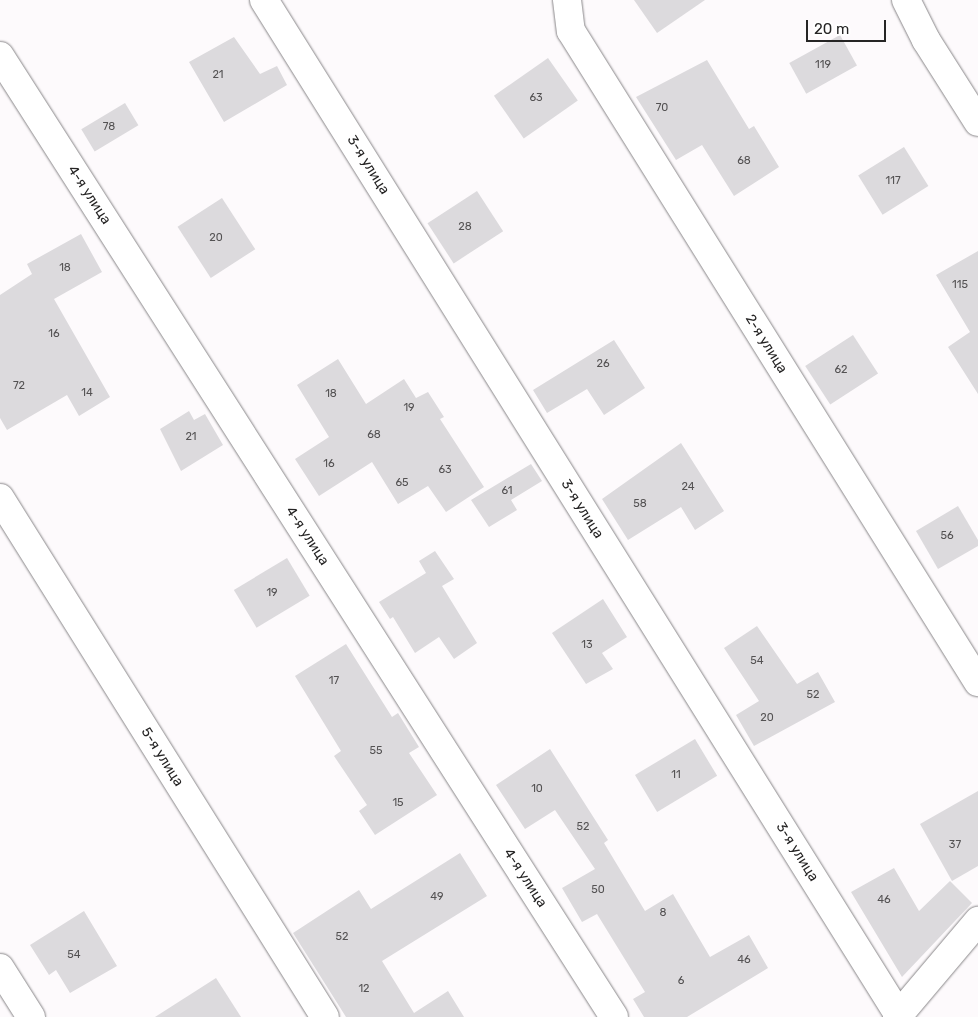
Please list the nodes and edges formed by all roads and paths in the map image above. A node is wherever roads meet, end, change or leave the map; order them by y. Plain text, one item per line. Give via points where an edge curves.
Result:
1 (264, 0) edge
2 (568, 0) edge
3 (906, 0) edge
4 (0, 56) edge
5 (975, 110) edge
6 (0, 498) edge
7 (978, 682) edge
8 (978, 921) edge
9 (0, 968) edge
10 (899, 1016) edge
11 (31, 1017) edge
12 (325, 1017) edge
13 (614, 1017) edge

1 - 10 street, 3-я улица
2 - 7 street, 2-я улица via 570,31
3 - 5 street via 926,40
4 - 13 street, 4-я улица
6 - 12 street, 5-я улица
8 - 10 street
9 - 11 street

